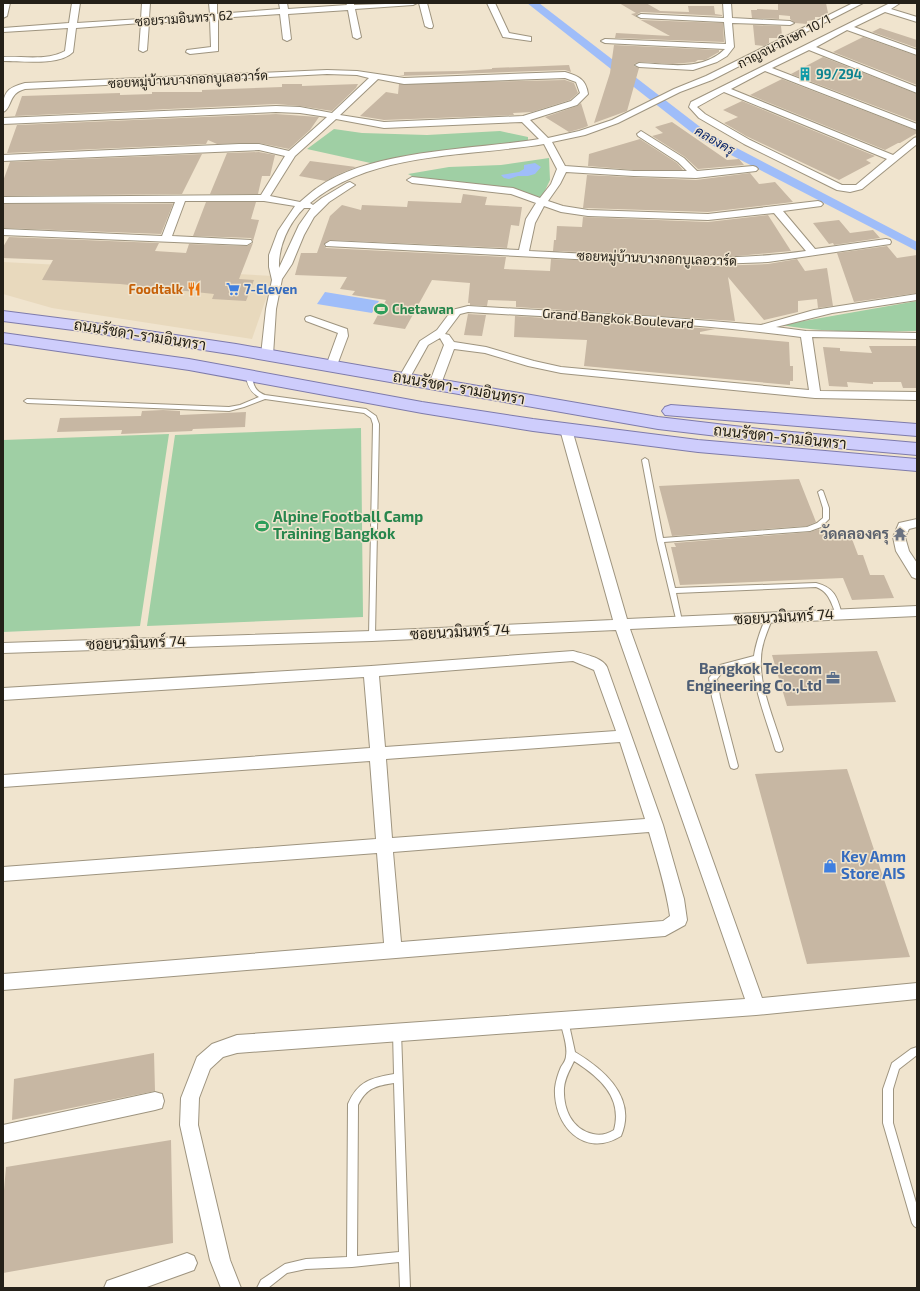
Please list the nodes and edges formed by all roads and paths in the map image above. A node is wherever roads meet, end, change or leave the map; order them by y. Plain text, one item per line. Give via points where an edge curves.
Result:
1 (6, 3) edge
2 (76, 3) edge
3 (146, 3) edge
4 (213, 3) edge
5 (413, 3) edge
6 (422, 3) edge
7 (491, 3) edge
8 (727, 3) edge
9 (859, 3) edge
10 (896, 3) edge
11 (351, 5) edge
12 (283, 7) edge
13 (885, 9) junction
14 (3, 16) edge
15 (213, 16) junction
16 (642, 16) dead end
17 (728, 20) junction
18 (917, 20) edge
19 (145, 21) junction
20 (790, 23) dead end
21 (73, 25) junction
22 (429, 26) dead end
23 (847, 27) junction
24 (3, 30) edge
25 (357, 37) dead end
26 (287, 38) dead end
27 (528, 39) dead end
28 (605, 41) dead end
29 (809, 47) junction
30 (730, 48) junction
31 (143, 50) dead end
32 (190, 52) dead end
33 (917, 53) edge
34 (3, 59) edge
35 (638, 66) dead end
36 (765, 68) junction
37 (376, 76) junction
38 (709, 78) junction
39 (724, 89) junction
40 (917, 90) edge
41 (5, 99) edge
42 (653, 106) junction
43 (3, 109) edge
44 (334, 116) junction
45 (524, 119) junction
46 (3, 121) edge
47 (917, 127) edge
48 (641, 134) dead end
49 (917, 140) edge
50 (548, 145) junction
51 (291, 154) junction
52 (3, 158) edge
53 (892, 158) junction
54 (562, 169) junction
55 (752, 169) dead end
56 (696, 175) junction
57 (412, 180) dead end
58 (181, 198) junction
59 (264, 198) junction
60 (3, 200) edge
61 (543, 202) junction
62 (818, 204) dead end
63 (303, 205) junction
64 (316, 207) junction
65 (777, 210) junction
66 (3, 232) edge
67 (166, 239) junction
68 (247, 242) dead end
69 (886, 242) dead end
70 (330, 244) dead end
71 (524, 253) junction
72 (813, 253) junction
73 (277, 280) junction
74 (917, 297) edge
75 (3, 316) edge
76 (310, 319) dead end
77 (760, 328) junction
78 (441, 332) junction
79 (806, 334) junction
80 (917, 336) edge
81 (3, 338) edge
82 (450, 345) junction
83 (267, 355) junction
84 (332, 366) junction
85 (249, 375) junction
86 (404, 379) junction
87 (435, 384) junction
88 (815, 394) junction
89 (917, 396) edge
90 (264, 397) junction
91 (27, 401) dead end
92 (532, 401) junction
93 (537, 426) junction
94 (917, 430) edge
95 (567, 433) junction
96 (917, 449) edge
97 (645, 460) dead end
98 (917, 466) edge
99 (917, 480) edge
100 (821, 492) dead end
101 (917, 523) edge
102 (660, 540) junction
103 (917, 574) edge
104 (672, 591) junction
105 (917, 611) edge
106 (839, 614) junction
107 (770, 617) junction
108 (679, 621) junction
109 (621, 624) junction
110 (372, 636) junction
111 (3, 648) edge
112 (757, 658) junction
113 (371, 671) junction
114 (3, 694) edge
115 (625, 736) junction
116 (779, 749) dead end
117 (377, 753) junction
118 (734, 766) dead end
119 (3, 781) edge
120 (655, 825) junction
121 (386, 846) junction
122 (3, 874) edge
123 (393, 950) junction
124 (3, 982) edge
125 (917, 991) edge
126 (756, 1006) junction
127 (564, 1020) junction
128 (397, 1032) junction
129 (917, 1051) edge
130 (572, 1055) junction
131 (398, 1078) junction
132 (155, 1101) dead end
133 (3, 1134) edge
134 (917, 1223) edge
135 (403, 1257) junction
136 (352, 1262) junction
137 (187, 1263) dead end
138 (114, 1288) edge
139 (231, 1288) edge
140 (262, 1288) edge
141 (405, 1288) edge

1 - 14 street
2 - 21 street
3 - 19 street
4 - 15 street
5 - 11 street, ซอยรามอินทรา 62
6 - 22 street
7 - 27 street via 506,35
8 - 17 street
9 - 38 street, กาญจนาภิเษก 10/1
10 - 13 street
11 - 12 street, ซอยรามอินทรา 62
11 - 25 street
12 - 15 street, ซอยรามอินทรา 62
12 - 26 street
13 - 18 street
13 - 23 street
15 - 19 street, ซอยรามอินทรา 62
15 - 32 street via 215,49
16 - 17 street
17 - 20 street
17 - 30 street
19 - 21 street, ซอยรามอินทรา 62
19 - 31 street
21 - 24 street, ซอยรามอินทรา 62
21 - 34 street via 69,52 65,56
23 - 29 street
23 - 33 street
28 - 30 street
29 - 36 street
29 - 40 street
30 - 35 street via 728,53 699,66
36 - 39 street
36 - 47 street
37 - 41 street, ซอยหมู่บ้านบางกอกบูเลอวาร์ด via 327,72 25,86 14,89
37 - 44 street
37 - 45 street, ซอยหมู่บ้านบางกอกบูเลอวาร์ด via 416,82 556,75 572,77 582,82 584,94 574,103
38 - 42 street, กาญจนาภิเษก 10/1 via 670,94
38 - 42 street, กาญจนาภิเษก 10/1 via 701,86 679,98
39 - 53 street
39 - 53 street via 694,104 693,107 715,124 840,188 859,187
41 - 43 street, ซอยหมู่บ้านบางกอกบูเลอวาร์ด
42 - 50 street via 608,132
44 - 45 street, ซอยหมู่บ้านบางกอกบูเลอวาร์ด via 370,123 400,125
44 - 46 street, ซอยหมู่บ้านบางกอกบูเลอวาร์ด via 276,109
44 - 51 street
45 - 50 street
48 - 56 street via 681,160
49 - 53 street
50 - 54 street
50 - 63 street via 419,156 392,161 345,177
50 - 64 street via 396,168 357,181 339,190
51 - 52 street via 259,147 239,147
51 - 59 street
54 - 56 street
54 - 61 street via 554,188
55 - 56 street
57 - 61 street via 513,190
58 - 59 street
58 - 60 street
58 - 67 street
59 - 63 street
61 - 65 street via 574,211 659,216 708,217
61 - 71 street via 531,219
62 - 65 street
63 - 64 street
63 - 73 street via 287,224 279,240 273,267
64 - 73 street via 304,223
65 - 72 street
66 - 67 street
67 - 68 street
69 - 72 street, ซอยหมู่บ้านบางกอกบูเลอวาร์ด
70 - 71 street, ซอยหมู่บ้านบางกอกบูเลอวาร์ด
71 - 72 street, ซอยหมู่บ้านบางกอกบูเลอวาร์ด via 714,261
73 - 83 street
74 - 77 street via 802,315
75 - 83 main road, ถนนรัชดา-รามอินทรา
76 - 84 street via 342,332 343,336
77 - 78 street, Grand Bangkok Boulevard via 468,309 456,312
77 - 79 street, Grand Bangkok Boulevard
78 - 82 street
78 - 86 street, Grand Bangkok Boulevard via 424,343
79 - 80 street, Grand Bangkok Boulevard
79 - 88 street
81 - 85 main road, ถนนรัชดา-รามอินทรา
82 - 87 street
82 - 88 street via 486,350 561,370
83 - 84 main road, ถนนรัชดา-รามอินทรา
84 - 86 main road, ถนนรัชดา-รามอินทรา
85 - 90 lane via 251,389
85 - 93 main road, ถนนรัชดา-รามอินทรา
86 - 87 main road, ถนนรัชดา-รามอินทรา
87 - 92 main road, ถนนรัชดา-รามอินทรา
88 - 89 street
90 - 91 lane via 229,409
90 - 110 lane via 366,411 374,417 376,424
92 - 94 main road
92 - 96 main road, ถนนรัชดา-รามอินทรา via 724,431
93 - 95 main road
93 - 98 main road, ถนนรัชดา-รามอินทรา
95 - 99 main road via 749,464
95 - 109 street
97 - 102 lane
100 - 102 lane via 826,508 826,519 808,529
101 - 103 street via 904,526 899,537 903,551
102 - 104 lane
104 - 106 lane via 816,585 826,587 830,592
104 - 108 lane
105 - 106 street, ซอยนวมินทร์ 74
106 - 107 street, ซอยนวมินทร์ 74
107 - 108 street, ซอยนวมินทร์ 74
107 - 112 lane
108 - 109 street, ซอยนวมินทร์ 74
109 - 110 street, ซอยนวมินทร์ 74
109 - 126 street
110 - 111 street, ซอยนวมินทร์ 74
112 - 116 lane via 757,672
112 - 118 lane via 723,667 713,678
113 - 114 street
113 - 115 street via 573,656 600,667
113 - 117 street
115 - 117 street
115 - 120 street
117 - 119 street
117 - 121 street
120 - 121 street
120 - 123 street via 677,900 678,920 665,928
121 - 122 street
121 - 123 street
123 - 124 street
125 - 126 street
126 - 127 street
127 - 128 street
127 - 130 lane
128 - 131 lane
128 - 139 street via 237,1044 218,1050 203,1063 190,1098 189,1125 220,1260
129 - 134 lane via 895,1066 888,1088 888,1123
130 - 130 lane via 561,1078 560,1097 565,1118 576,1133 593,1139 608,1139 618,1133 622,1118 619,1103 598,1071
131 - 135 lane
131 - 136 lane via 368,1084 358,1092 353,1104
132 - 133 street
135 - 136 lane
135 - 141 lane
136 - 140 lane via 306,1264 285,1269
137 - 138 street

